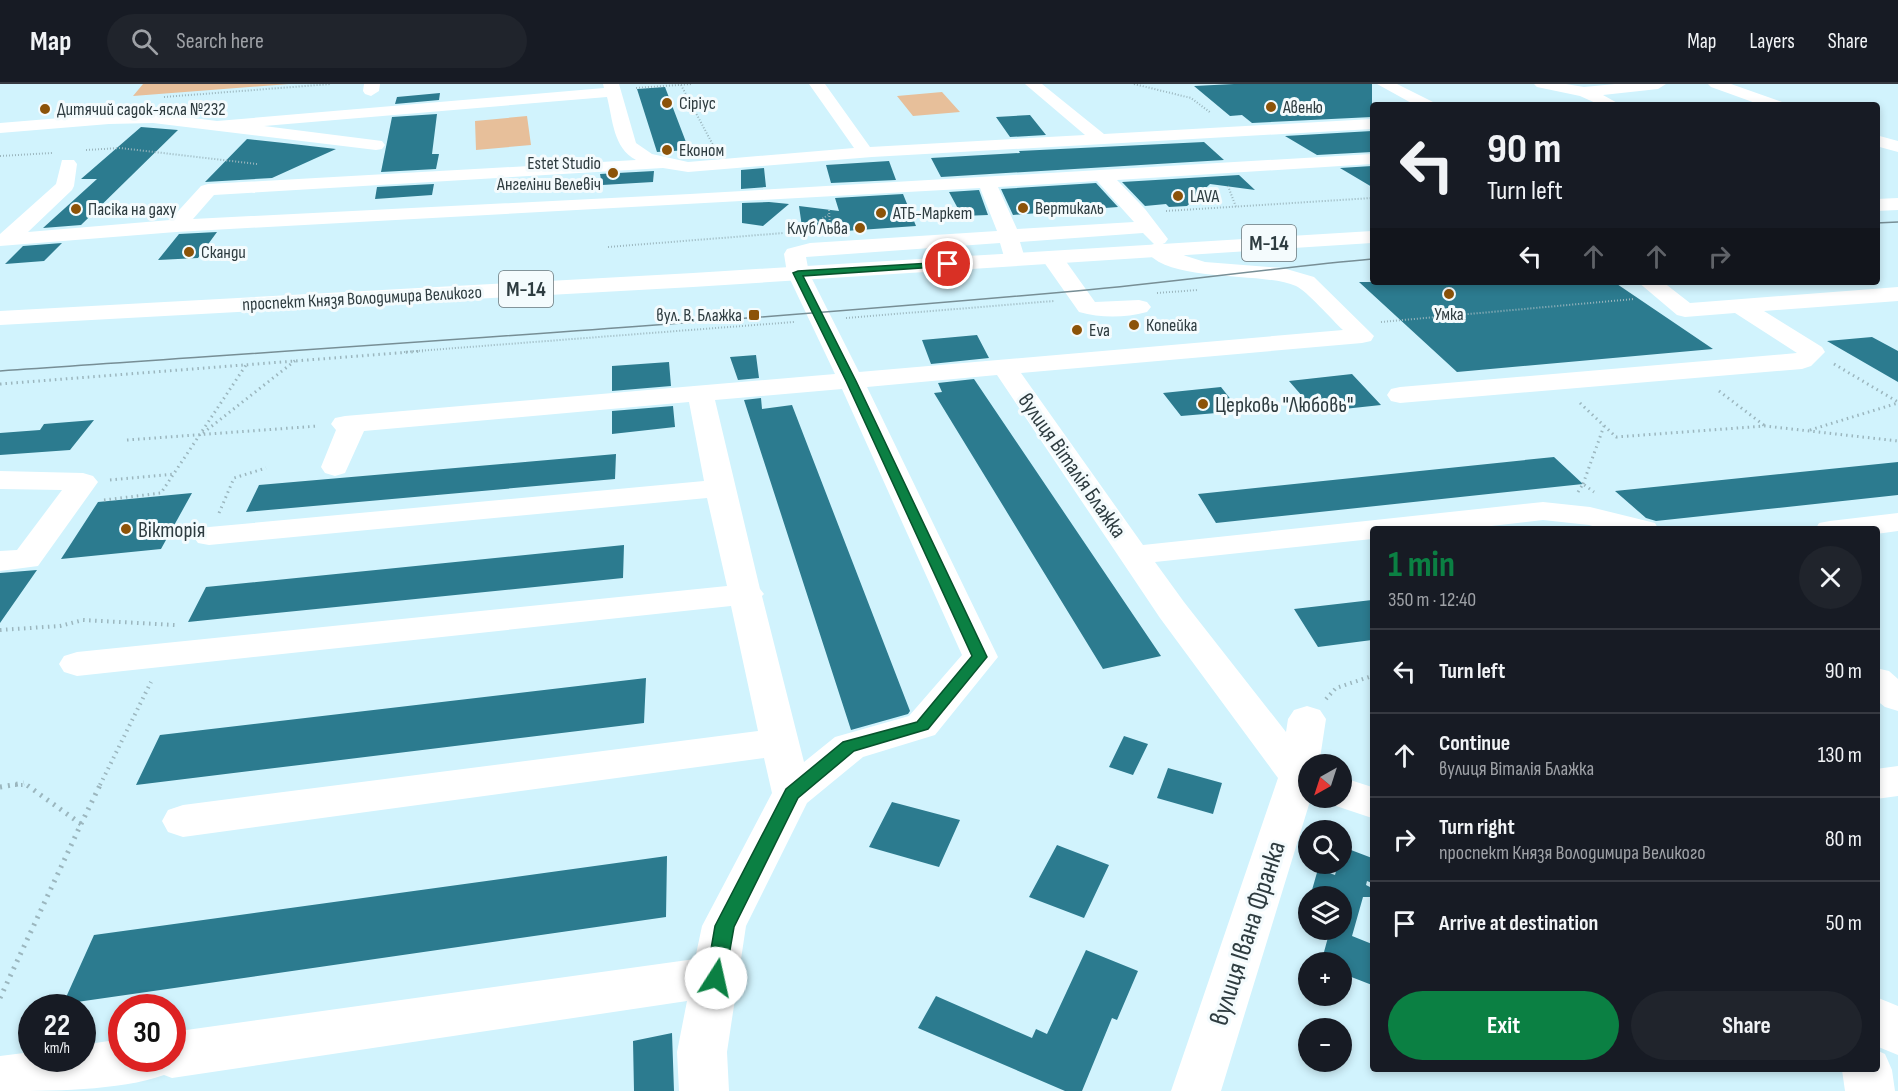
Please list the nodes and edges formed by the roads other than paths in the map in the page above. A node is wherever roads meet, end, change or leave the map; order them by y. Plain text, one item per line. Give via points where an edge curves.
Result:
1 (817, 84) edge
2 (1033, 84) edge
3 (1385, 84) edge
4 (1542, 84) edge
5 (1658, 84) edge
6 (1716, 84) edge
7 (375, 89) edge
8 (612, 89) edge
9 (326, 90) edge
10 (1584, 92) junction
11 (351, 93) dead end
12 (1422, 102) edge
13 (1607, 102) edge
14 (1767, 102) edge
15 (377, 112) junction
16 (314, 117) junction
17 (1370, 124) edge
18 (220, 125) junction
19 (0, 128) edge
20 (1294, 129) junction
21 (1100, 139) junction
22 (1880, 141) edge
23 (376, 145) junction
24 (1898, 147) edge
25 (865, 152) junction
26 (69, 156) road end
27 (1370, 157) edge
28 (1370, 158) edge
29 (665, 164) junction
30 (688, 167) junction
31 (1102, 175) junction
32 (374, 181) junction
33 (986, 182) junction
34 (690, 200) junction
35 (1898, 204) edge
36 (1880, 205) edge
37 (1143, 220) junction
38 (177, 226) junction
39 (1006, 228) junction
40 (1370, 237) edge
41 (4, 239) edge
42 (1161, 250) junction
43 (1052, 258) junction
44 (1014, 260) junction
45 (798, 273) junction
46 (1653, 285) edge
47 (1898, 294) edge
48 (1145, 300) road end
49 (1740, 306) junction
50 (0, 318) edge
51 (1005, 368) junction
52 (851, 381) junction
53 (701, 394) junction
54 (1400, 395) dead end
55 (335, 467) dead end
56 (0, 480) edge
57 (720, 488) junction
58 (1898, 522) edge
59 (1404, 526) edge
60 (1629, 526) edge
61 (1864, 526) edge
62 (1370, 530) edge
63 (209, 536) road end
64 (1135, 555) junction
65 (0, 561) edge
66 (747, 594) junction
67 (77, 664) dead end
68 (1880, 683) edge
69 (1898, 698) edge
70 (1307, 719) road end
71 (781, 742) junction
72 (1305, 754) edge
73 (1298, 772) edge
74 (1898, 782) edge
75 (1880, 784) edge
76 (1298, 793) edge
77 (792, 794) junction
78 (1352, 796) edge
79 (1370, 802) edge
80 (183, 821) dead end
81 (716, 978) junction
82 (1880, 1021) edge
83 (1898, 1033) edge
84 (186, 1053) edge
85 (108, 1064) edge
86 (1867, 1072) edge
87 (0, 1080) edge
88 (704, 1091) edge
89 (1196, 1091) edge
90 (1870, 1091) edge

1 - 25 main road
2 - 21 main road
3 - 12 main road
4 - 10 main road
5 - 10 main road
6 - 14 main road
7 - 11 main road
8 - 15 main road
8 - 29 main road via 624,142 633,152
9 - 16 main road
10 - 13 main road
15 - 16 main road
15 - 23 main road
16 - 18 main road
17 - 20 main road
18 - 19 main road via 133,118
18 - 23 main road
20 - 21 main road
20 - 27 main road
21 - 25 main road
22 - 24 main road
23 - 32 main road
25 - 30 main road
26 - 41 main road via 65,186
28 - 31 main road
29 - 30 main road
29 - 32 main road
30 - 34 main road
31 - 33 main road
31 - 37 main road
32 - 38 main road via 208,190
33 - 34 main road
33 - 39 main road
34 - 38 main road
35 - 36 main road
37 - 39 main road
37 - 42 main road
38 - 41 main road
39 - 44 main road
39 - 45 main road via 796,253
40 - 42 main road, проспект Князя Володимира Великого / М-14
42 - 43 main road, проспект Князя Володимира Великого / М-14
42 - 51 main road via 1172,259 1204,268 1283,275 1306,282 1362,336
43 - 44 main road, проспект Князя Володимира Великого / М-14
43 - 48 main road via 1087,307
44 - 45 main road, проспект Князя Володимира Великого / М-14
45 - 50 main road, проспект Князя Володимира Великого / М-14
45 - 52 main road
46 - 49 main road via 1685,310
47 - 49 main road
49 - 54 main road via 1814,351 1802,361
51 - 52 main road, вулиця Віталія Блажка
51 - 64 main road, вулиця Віталія Блажка
52 - 53 main road, вулиця Віталія Блажка
52 - 77 main road via 980,657 922,726 849,747
53 - 55 main road, вулиця Віталія Блажка via 349,423
53 - 57 main road
56 - 65 main road via 75,493 27,559
57 - 63 main road
57 - 66 main road
58 - 61 main road
59 - 60 main road via 1543,511 1590,516
62 - 64 main road
64 - 73 main road, вулиця Віталія Блажка via 1172,610
66 - 67 main road
66 - 71 main road
68 - 69 main road
70 - 72 main road, вулиця Івана Франка
71 - 77 main road
71 - 80 main road
74 - 75 main road
76 - 89 main road, вулиця Івана Франка
77 - 81 main road via 724,926
78 - 79 main road
81 - 84 main road
81 - 88 main road via 702,1052
82 - 83 main road
85 - 87 main road
86 - 90 main road

